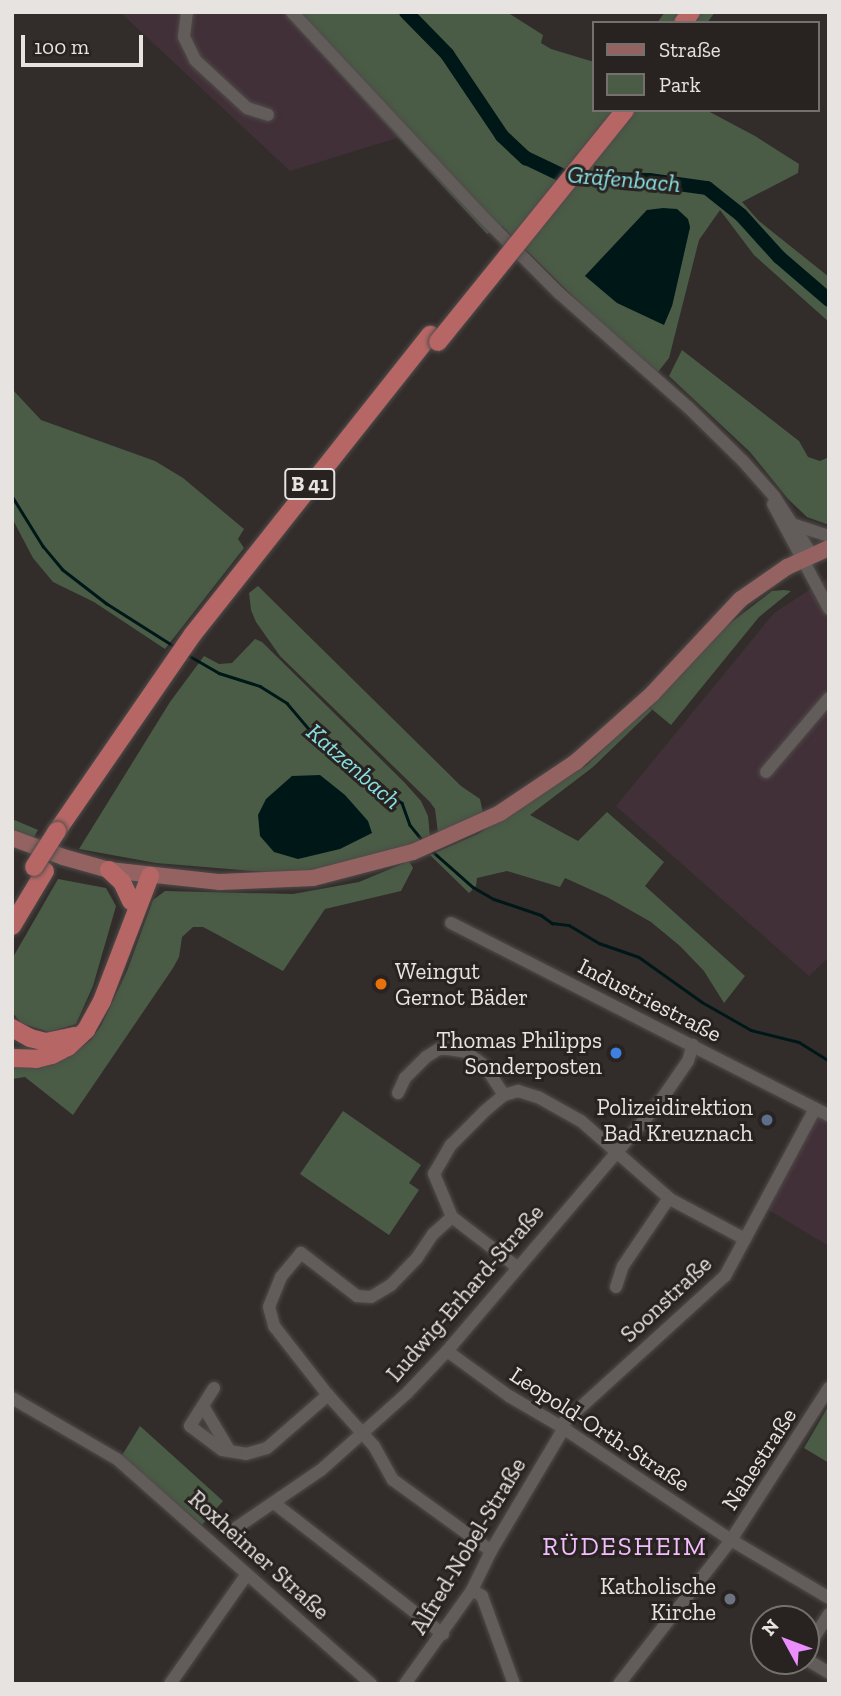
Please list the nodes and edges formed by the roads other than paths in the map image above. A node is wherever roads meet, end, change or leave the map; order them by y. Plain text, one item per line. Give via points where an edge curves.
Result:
1 (187, 12) edge
2 (292, 12) edge
3 (610, 112) edge
4 (623, 112) edge
5 (268, 115) dead end
6 (434, 338) junction
7 (757, 477) junction
8 (795, 524) junction
9 (829, 536) edge
10 (829, 548) edge
11 (806, 557) junction
12 (829, 609) edge
13 (829, 698) edge
14 (766, 772) dead end
15 (12, 838) edge
16 (39, 869) junction
17 (109, 870) junction
18 (146, 875) junction
19 (131, 901) junction
20 (12, 904) edge
21 (451, 923) dead end
22 (12, 926) edge
23 (126, 933) junction
24 (91, 1023) junction
25 (12, 1028) edge
26 (693, 1045) junction
27 (12, 1058) edge
28 (398, 1093) dead end
29 (504, 1094) junction
30 (815, 1109) junction
31 (829, 1116) edge
32 (617, 1151) junction
33 (669, 1198) junction
34 (452, 1217) junction
35 (745, 1240) junction
36 (517, 1267) junction
37 (616, 1287) dead end
38 (447, 1351) junction
39 (214, 1388) dead end
40 (829, 1388) edge
41 (328, 1395) junction
42 (12, 1398) edge
43 (202, 1406) junction
44 (562, 1427) junction
45 (363, 1434) junction
46 (229, 1450) junction
47 (274, 1503) junction
48 (230, 1532) dead end
49 (731, 1540) junction
50 (491, 1551) junction
51 (247, 1574) junction
52 (471, 1590) junction
53 (829, 1598) edge
54 (443, 1634) junction
55 (170, 1684) edge
56 (371, 1684) edge
57 (405, 1684) edge
58 (514, 1684) edge
59 (619, 1684) edge

1 - 5 street via 184,37 195,60 247,108
2 - 7 street via 559,293 688,407
3 - 6 highway, B 41
4 - 6 highway, B 41, bridge
6 - 16 highway, B 41, bridge via 198,637
7 - 8 street
7 - 11 street
8 - 9 street
8 - 11 street
10 - 11 main road
11 - 12 street
11 - 18 main road via 741,599 652,694 576,762 532,794 456,835 393,859 313,878 188,881
13 - 14 street
15 - 17 main road
16 - 20 highway, B 41
16 - 22 highway, B 41
17 - 18 main road
17 - 19 highway via 122,882
18 - 19 highway
18 - 23 highway
19 - 23 highway
21 - 26 street, Industriestraße
23 - 24 highway
24 - 25 highway via 70,1038 54,1041 30,1038
24 - 27 highway via 74,1042 52,1055
26 - 30 street, Industriestraße
26 - 32 street, Ludwig-Erhard-Straße via 688,1061 659,1103
28 - 29 street via 405,1078 426,1057 448,1049 466,1052 485,1066
29 - 32 street via 518,1091 538,1097 581,1121
29 - 34 street via 451,1145 434,1174
30 - 31 street, Industriestraße
30 - 35 street, Soonstraße
32 - 33 street
32 - 36 street, Ludwig-Erhard-Straße
33 - 35 street
33 - 37 street via 623,1266
34 - 36 street
34 - 41 street via 391,1285 371,1297 357,1296 301,1253 281,1277 269,1307 274,1326
35 - 44 street, Soonstraße via 725,1276
36 - 38 street, Ludwig-Erhard-Straße
38 - 44 street, Leopold-Orth-Straße
38 - 45 street, Ludwig-Erhard-Straße
39 - 43 street
40 - 49 street, Nahestraße
41 - 45 street
41 - 46 street via 267,1448 246,1454
42 - 51 street, Roxheimer Straße via 117,1459
43 - 46 street
43 - 46 street via 190,1426 222,1450
44 - 49 street, Leopold-Orth-Straße
44 - 50 street, Alfred-Nobel-Straße
45 - 47 street, Ludwig-Erhard-Straße
45 - 50 street via 393,1480
47 - 48 street, Ludwig-Erhard-Straße
47 - 54 street
49 - 53 street, Leopold-Orth-Straße
49 - 59 street, Nahestraße
50 - 52 street, Alfred-Nobel-Straße
51 - 55 street
51 - 56 street, Roxheimer Straße
52 - 54 street, Alfred-Nobel-Straße
52 - 58 street via 482,1596
54 - 57 street, Alfred-Nobel-Straße

